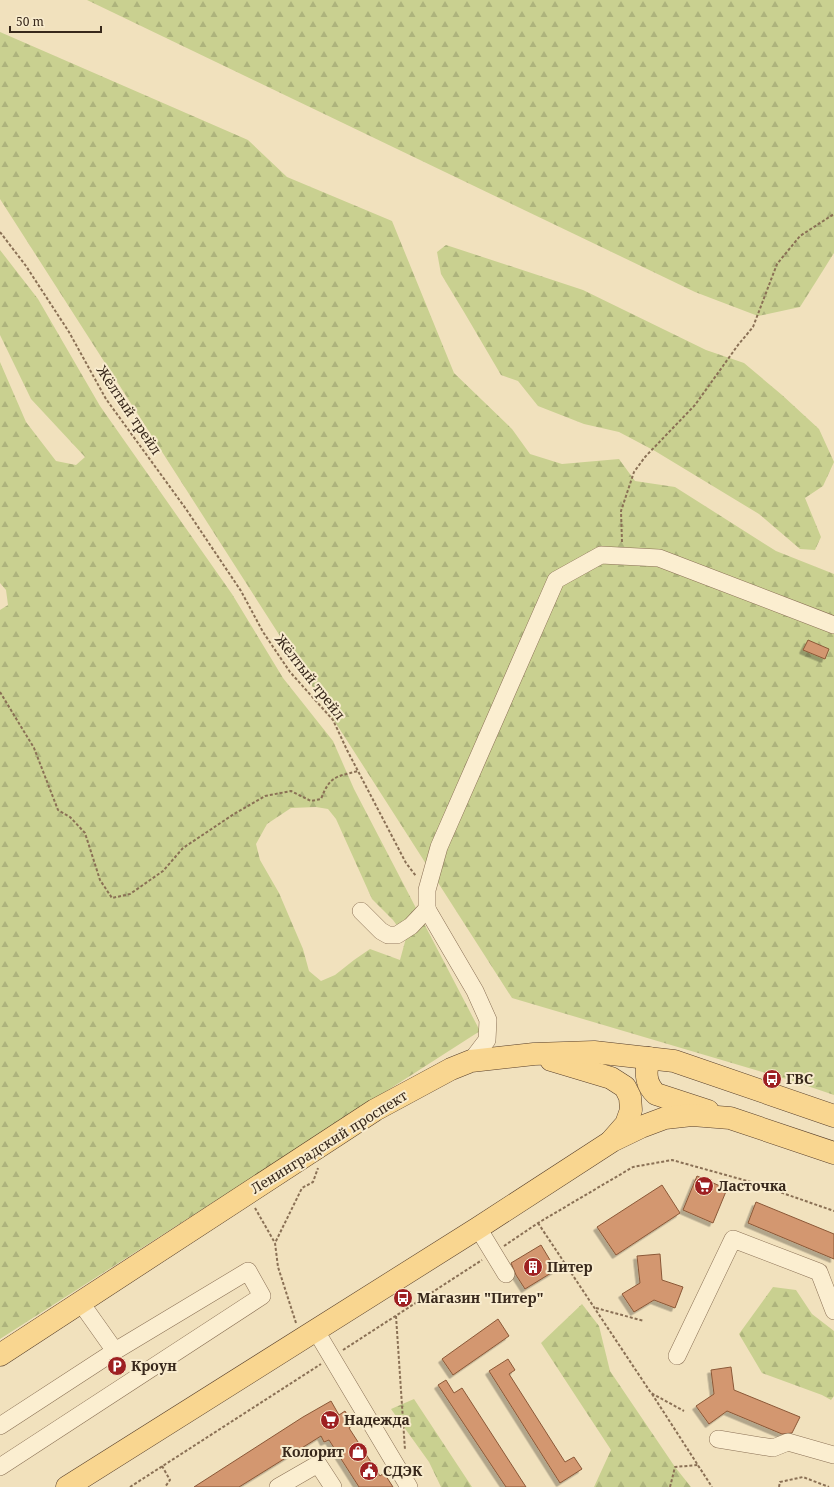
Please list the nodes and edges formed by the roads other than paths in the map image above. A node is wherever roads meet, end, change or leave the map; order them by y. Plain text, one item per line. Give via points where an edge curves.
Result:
1 (834, 625) edge
2 (427, 910) junction
3 (361, 911) dead end
4 (534, 1054) junction
5 (649, 1058) junction
6 (470, 1062) junction
7 (834, 1116) edge
8 (730, 1118) junction
9 (612, 1141) junction
10 (834, 1153) edge
11 (478, 1228) junction
12 (506, 1274) dead end
13 (81, 1303) junction
14 (834, 1311) edge
15 (309, 1336) junction
16 (115, 1351) junction
17 (0, 1355) edge
18 (676, 1356) dead end
19 (0, 1426) edge
20 (718, 1439) dead end
21 (834, 1456) edge
22 (0, 1468) edge
23 (67, 1487) edge
24 (278, 1487) edge
25 (332, 1487) edge
26 (409, 1487) edge

1 - 2 lane via 659,558 601,555 556,580 439,847 427,890
2 - 3 lane via 411,926 397,935 388,936
2 - 6 lane via 475,991 488,1020 487,1040
4 - 5 main road, Ленинградский проспект via 594,1052
4 - 6 main road, Ленинградский проспект
4 - 9 main road via 611,1078 625,1087 630,1097 631,1110 626,1124
5 - 7 main road, Ленинградский проспект via 674,1061
5 - 8 main road via 646,1079 656,1094
6 - 13 main road, Ленинградский проспект via 451,1069 375,1110
8 - 9 main road via 692,1115 665,1118
8 - 10 main road
9 - 11 main road
11 - 12 lane
11 - 15 main road
13 - 16 lane
13 - 17 main road, Ленинградский проспект
14 - 18 lane via 819,1272 734,1239
15 - 23 main road
15 - 26 lane via 332,1357
16 - 19 lane
16 - 22 lane via 248,1271 262,1296
20 - 21 lane via 773,1448 788,1442
24 - 25 lane via 318,1464

